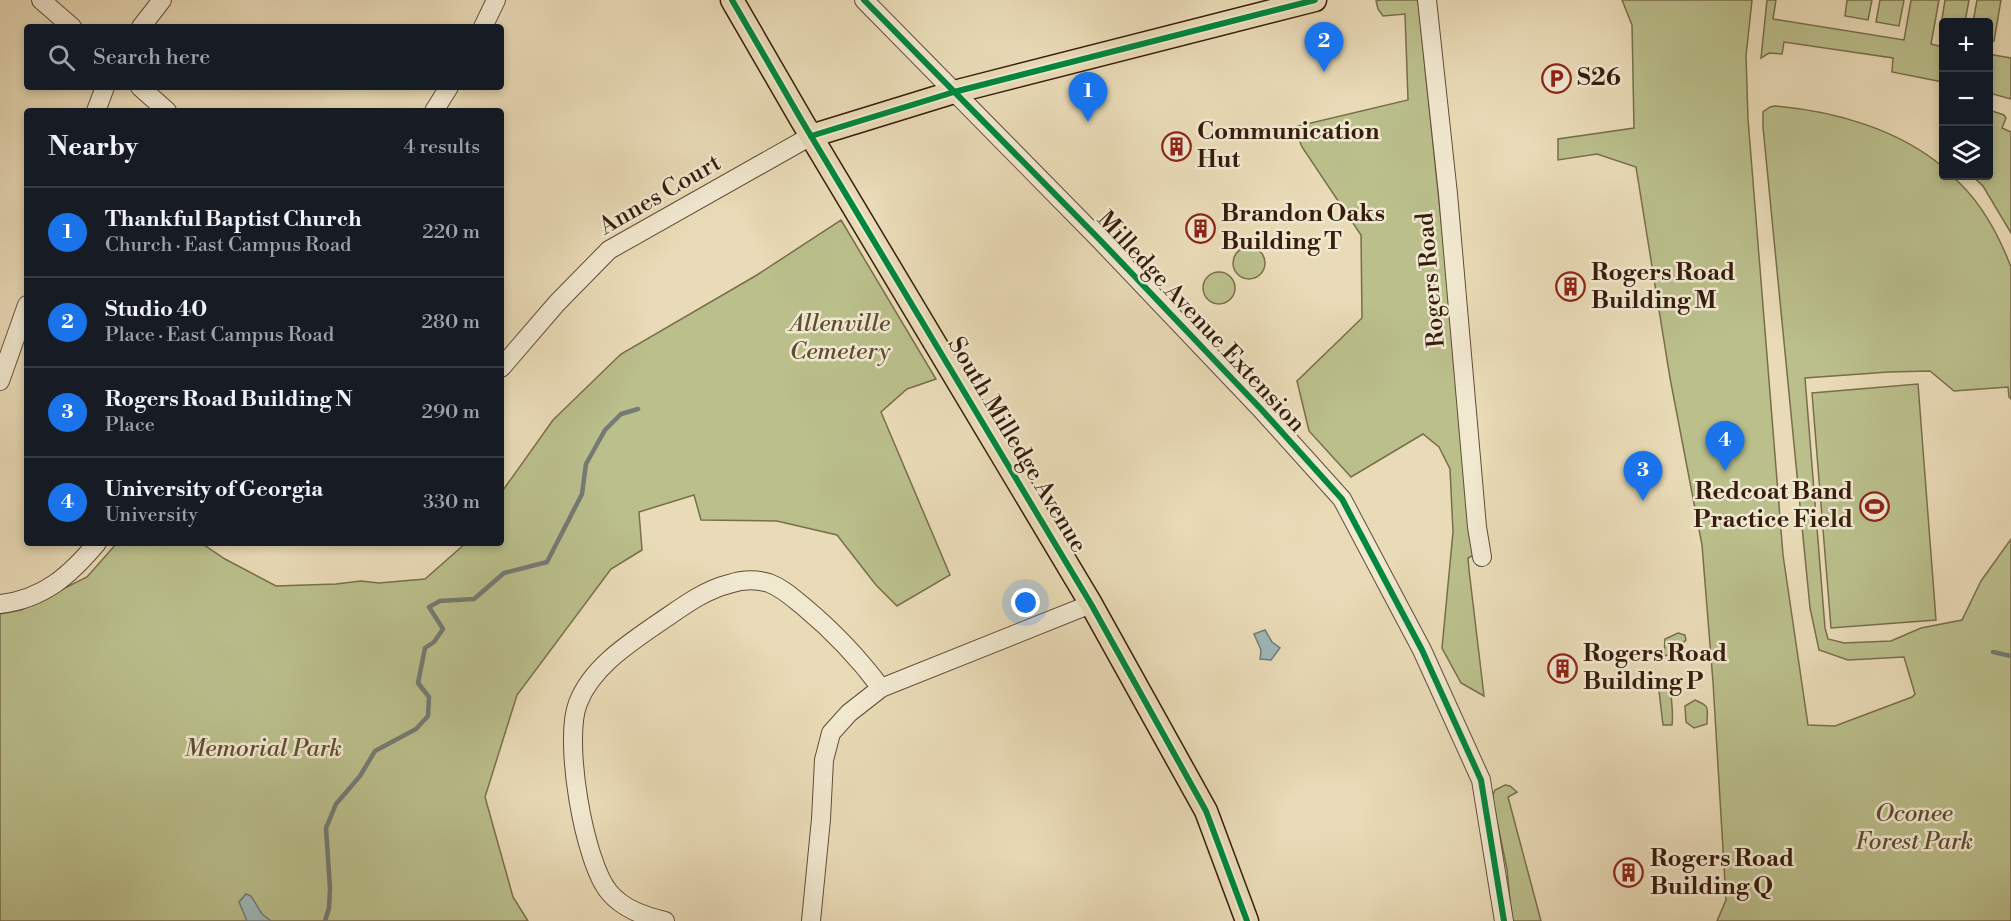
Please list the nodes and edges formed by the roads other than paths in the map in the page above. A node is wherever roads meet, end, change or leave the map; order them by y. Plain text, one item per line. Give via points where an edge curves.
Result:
1 (41, 0) edge
2 (162, 0) edge
3 (496, 0) edge
4 (732, 0) edge
5 (864, 0) edge
6 (1315, 0) edge
7 (1427, 0) edge
8 (69, 24) edge
9 (143, 24) edge
10 (484, 24) edge
11 (104, 90) edge
12 (143, 90) edge
13 (447, 90) edge
14 (954, 92) junction
15 (97, 108) edge
16 (164, 108) edge
17 (436, 108) edge
18 (811, 136) junction
19 (24, 313) edge
20 (504, 365) edge
21 (0, 381) edge
22 (94, 546) edge
23 (1482, 557) dead end
24 (0, 604) edge
25 (1091, 604) junction
26 (881, 688) junction
27 (664, 921) edge
28 (811, 921) edge
29 (1247, 921) edge
30 (1504, 921) edge

1 - 8 street
2 - 9 street
3 - 10 street
4 - 18 main road, South Milledge Avenue
5 - 14 street, Milledge Avenue Extension
6 - 14 main road
7 - 23 street, Rogers Road
11 - 15 street
12 - 16 street
13 - 17 street
14 - 18 main road
14 - 30 street, Milledge Avenue Extension via 1260,408 1342,500 1422,650 1481,780
18 - 20 street, Annes Court via 609,250
18 - 25 main road, South Milledge Avenue
19 - 21 street
22 - 24 street via 57,583 35,596
25 - 26 street
25 - 29 main road, South Milledge Avenue via 1206,811
26 - 27 street via 823,623 781,588 756,580 727,584 698,597 625,646 601,669 584,690 573,720 576,778 591,859 608,891 622,905
26 - 28 street via 831,733 824,760

